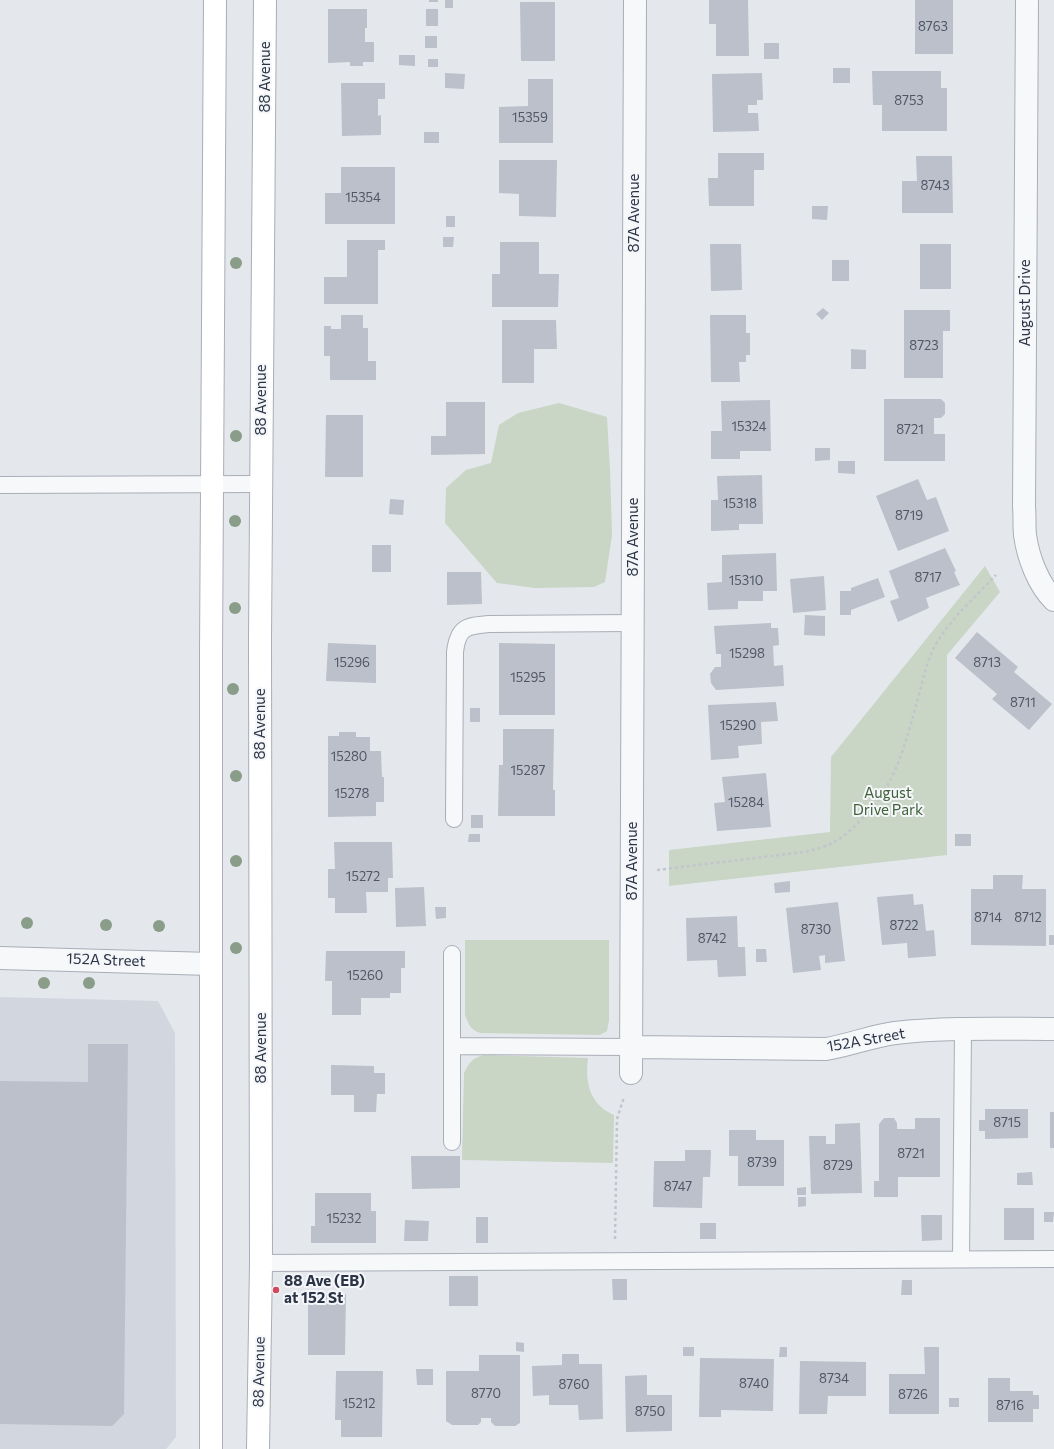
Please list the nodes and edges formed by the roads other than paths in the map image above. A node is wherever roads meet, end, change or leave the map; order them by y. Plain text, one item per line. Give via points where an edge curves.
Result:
1 (215, 0) edge
2 (265, 0) edge
3 (636, 0) edge
4 (1027, 0) edge
5 (261, 484) junction
6 (0, 485) edge
7 (212, 485) junction
8 (1054, 600) edge
9 (632, 623) junction
10 (454, 819) dead end
11 (452, 954) dead end
12 (0, 958) edge
13 (211, 964) junction
14 (1054, 1029) edge
15 (962, 1030) junction
16 (452, 1046) junction
17 (631, 1047) junction
18 (631, 1073) road end
19 (452, 1142) dead end
20 (1054, 1258) edge
21 (961, 1259) junction
22 (261, 1262) junction
23 (211, 1449) edge
24 (258, 1449) edge

1 - 7 main road
2 - 5 main road, 88 Avenue
3 - 9 street, 87A Avenue
4 - 8 street, August Drive via 1025,535 1039,578
5 - 7 lane
5 - 22 main road, 88 Avenue
6 - 7 lane
7 - 13 main road
9 - 10 lane via 489,624 468,627 460,632 455,652
9 - 17 street, 87A Avenue
11 - 16 lane
12 - 13 street, 152A Street
13 - 23 main road
14 - 15 street, 152A Street
15 - 17 street, 152A Street via 894,1034 826,1049
15 - 21 lane
16 - 17 lane
16 - 19 lane
17 - 18 street, 87A Avenue
20 - 21 lane
21 - 22 lane
22 - 24 main road, 88 Avenue

